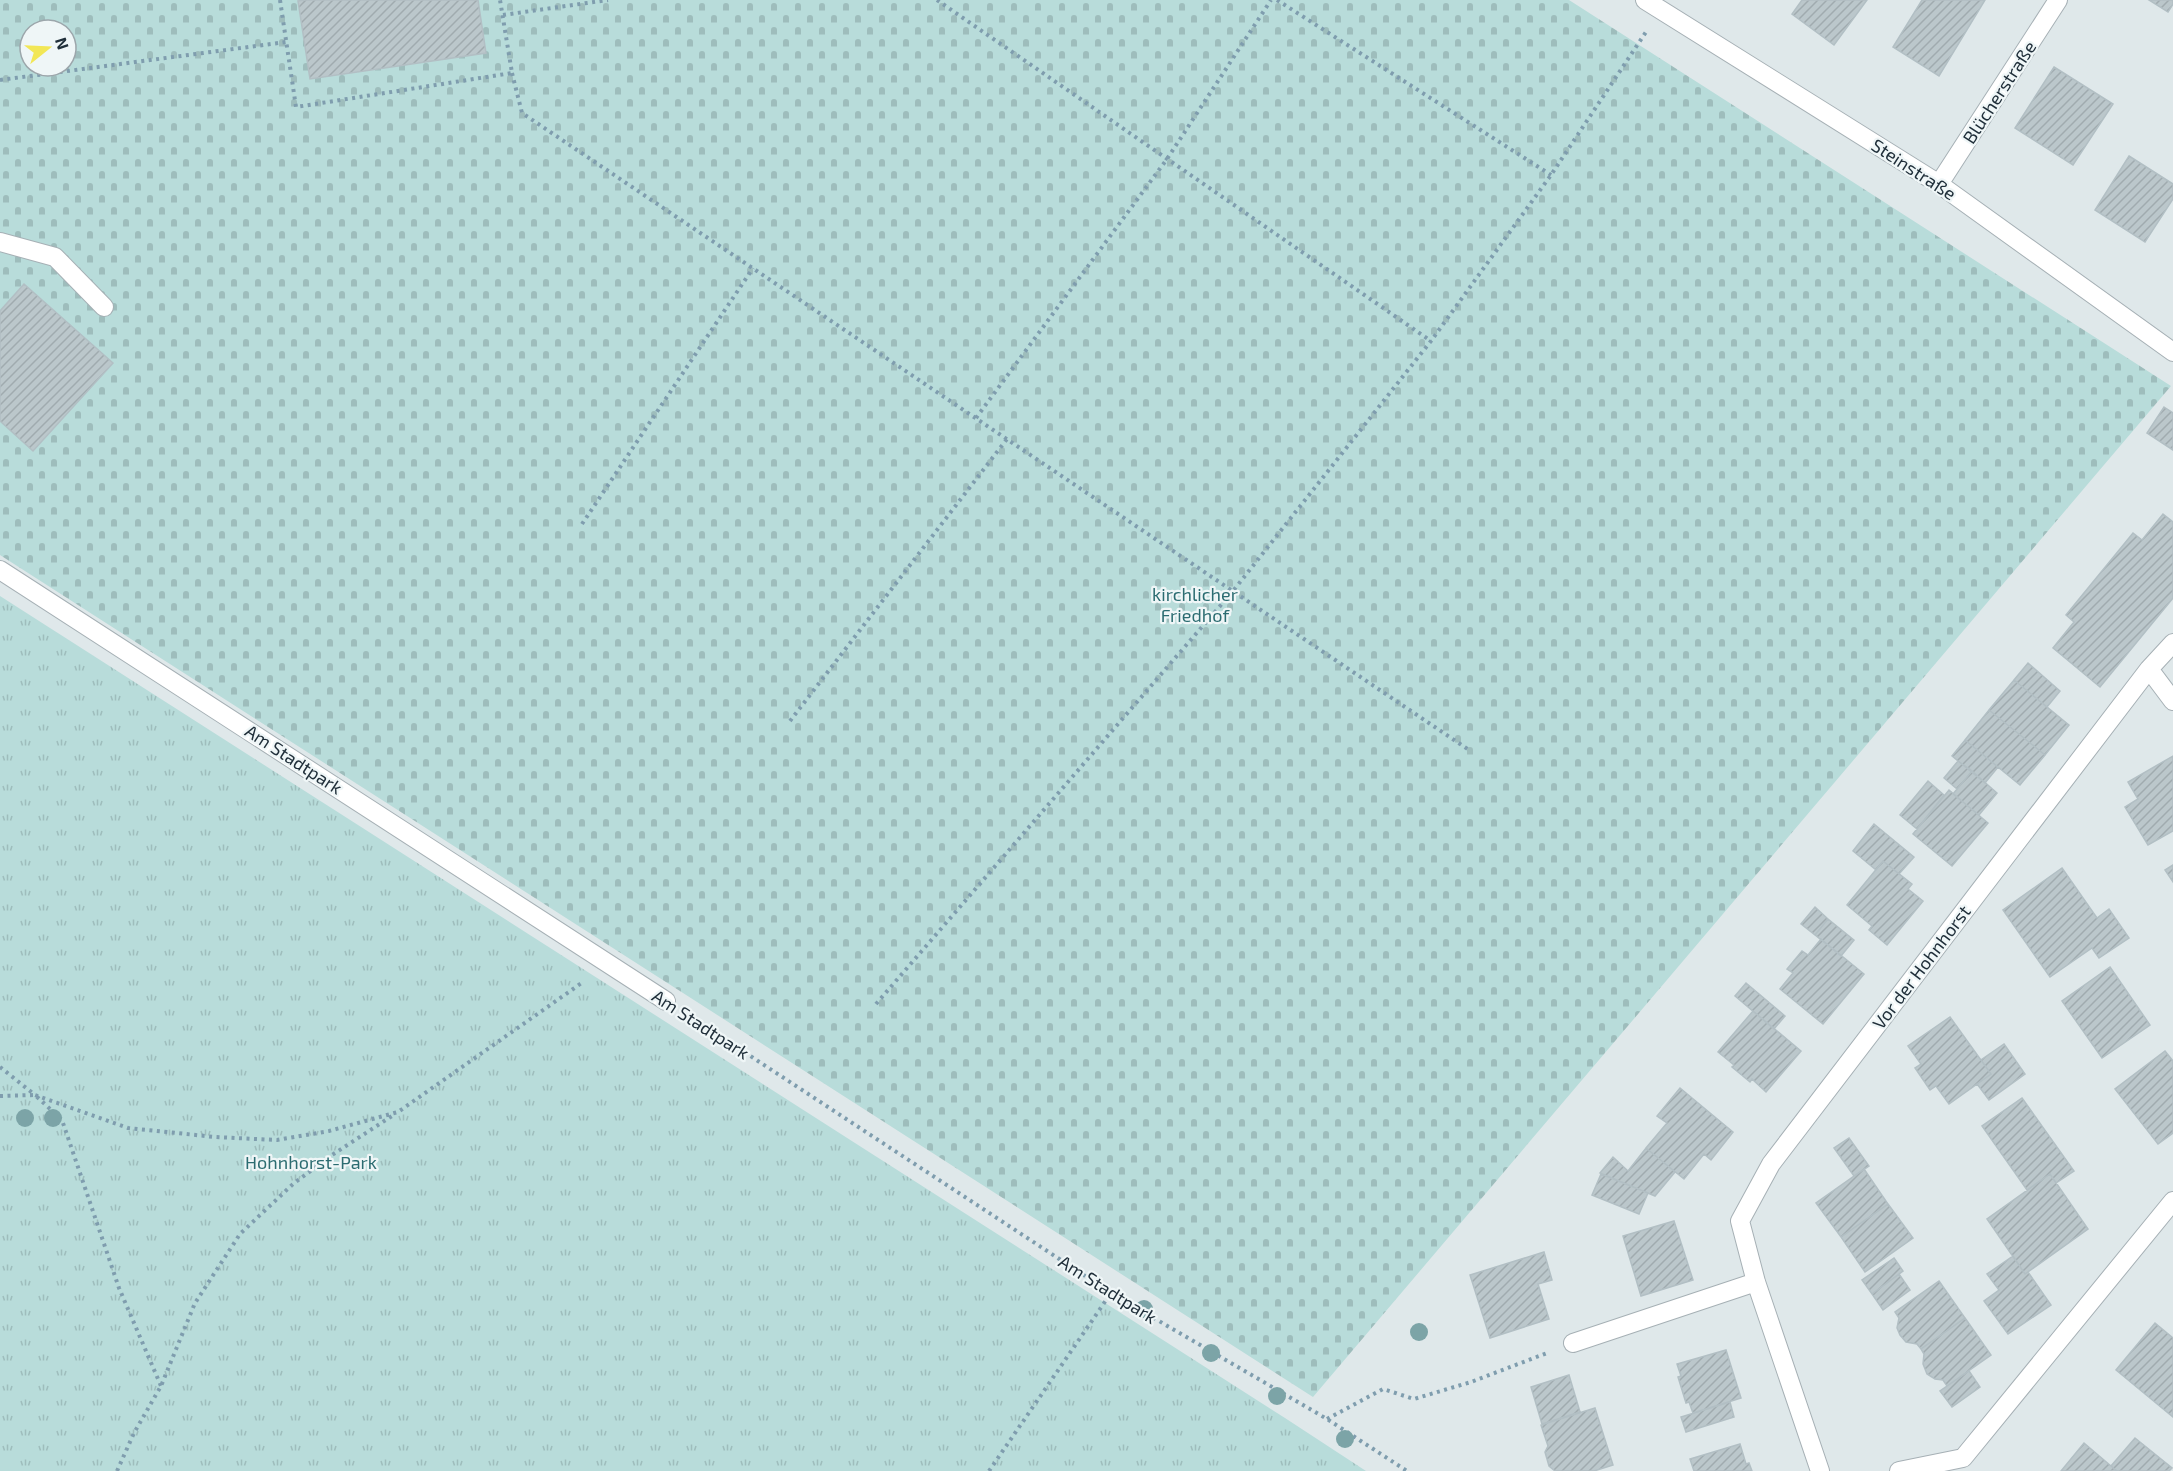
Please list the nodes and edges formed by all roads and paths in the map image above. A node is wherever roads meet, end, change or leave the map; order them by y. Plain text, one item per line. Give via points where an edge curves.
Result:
1 (280, 0) edge
2 (500, 0) edge
3 (608, 0) edge
4 (937, 0) edge
5 (1271, 0) edge
6 (1277, 0) edge
7 (2058, 0) edge
8 (1653, 5) edge
9 (503, 15) junction
10 (286, 42) junction
11 (512, 73) junction
12 (0, 80) edge
13 (1167, 159) junction
14 (1551, 175) junction
15 (1939, 184) junction
16 (0, 242) edge
17 (753, 268) junction
18 (104, 307) dead end
19 (1431, 341) junction
20 (2173, 352) edge
21 (976, 418) junction
22 (1007, 439) junction
23 (582, 524) dead end
24 (0, 570) edge
25 (1233, 591) junction
26 (2173, 643) edge
27 (2149, 669) junction
28 (2173, 701) edge
29 (790, 721) dead end
30 (1469, 750) dead end
31 (609, 963) junction
32 (666, 1001) joint
33 (876, 1004) dead end
34 (0, 1066) edge
35 (35, 1095) junction
36 (0, 1096) edge
37 (398, 1112) junction
38 (2173, 1201) edge
39 (1756, 1282) junction
40 (1111, 1293) junction
41 (1574, 1342) joint
42 (161, 1386) junction
43 (1327, 1419) junction
44 (117, 1471) edge
45 (989, 1471) edge
46 (1407, 1471) edge
47 (1820, 1471) edge
48 (1899, 1471) edge

1 - 10 path
2 - 9 path
3 - 9 path
4 - 13 path
5 - 13 path
6 - 14 path
7 - 15 street, Blücherstraße
8 - 14 path
8 - 15 street, Steinstraße
9 - 11 path
10 - 11 path via 296,107
10 - 12 path
11 - 17 path via 522,113
13 - 19 path
13 - 21 path
14 - 19 path
15 - 20 street, Steinstraße
16 - 18 street via 55,257
17 - 21 path
17 - 23 path
19 - 25 path
21 - 22 path
22 - 25 path
22 - 29 path
24 - 31 street, Am Stadtpark
25 - 30 path
25 - 33 path
26 - 27 street, Vor der Hohnhorst
27 - 28 street
27 - 39 street, Vor der Hohnhorst via 1771,1164 1740,1221
31 - 32 street, Am Stadtpark
31 - 37 path
32 - 40 path, Am Stadtpark
34 - 35 path
35 - 36 path
35 - 37 path via 128,1128 277,1140
35 - 42 path via 62,1120 118,1288
37 - 42 path via 301,1178 240,1234 195,1304
38 - 48 street via 1964,1458
39 - 41 street
39 - 47 street, Vor der Hohnhorst
40 - 43 path, Am Stadtpark
40 - 45 path
41 - 43 path via 1471,1382 1414,1399 1383,1389
42 - 44 path
43 - 46 path, Am Stadtpark

